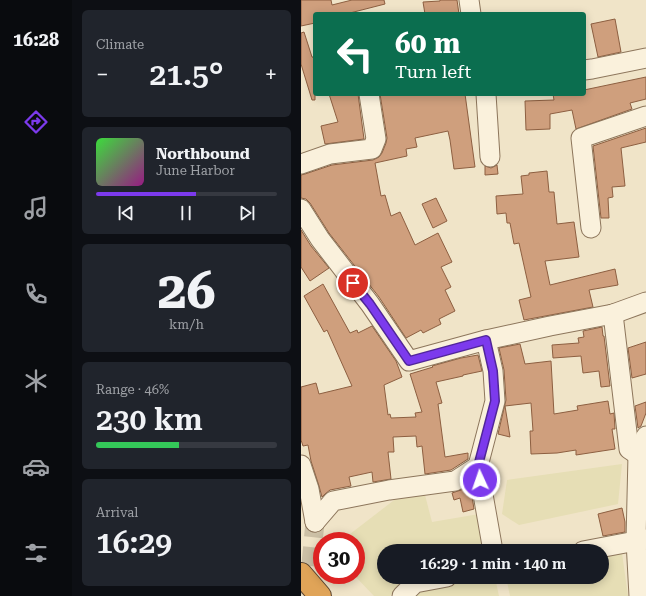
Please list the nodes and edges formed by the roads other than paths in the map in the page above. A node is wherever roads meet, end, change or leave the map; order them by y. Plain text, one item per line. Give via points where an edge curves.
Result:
1 (469, 0) edge
2 (471, 12) edge
3 (646, 58) edge
4 (586, 70) edge
5 (369, 96) edge
6 (486, 96) edge
7 (646, 116) edge
8 (490, 157) dead end
9 (301, 164) edge
10 (301, 209) edge
11 (591, 228) dead end
12 (646, 302) edge
13 (613, 314) junction
14 (486, 340) junction
15 (646, 436) edge
16 (638, 455) junction
17 (301, 465) edge
18 (478, 466) junction
19 (641, 540) edge
20 (492, 544) edge
21 (609, 546) edge
22 (301, 574) edge
23 (414, 584) edge
24 (320, 596) edge
25 (402, 596) edge
26 (639, 596) edge

1 - 2 street
3 - 4 street
5 - 9 street via 376,139 372,149 330,154
6 - 8 street
7 - 11 street via 581,138
10 - 14 street via 319,239 370,304 409,361
12 - 13 street
13 - 14 street
13 - 16 street via 629,448
14 - 18 street via 493,371 495,401
15 - 16 street
16 - 19 street
17 - 18 street via 309,489 315,522 333,501 455,481
18 - 20 street
19 - 21 street
19 - 26 street
22 - 24 highway
23 - 25 street

